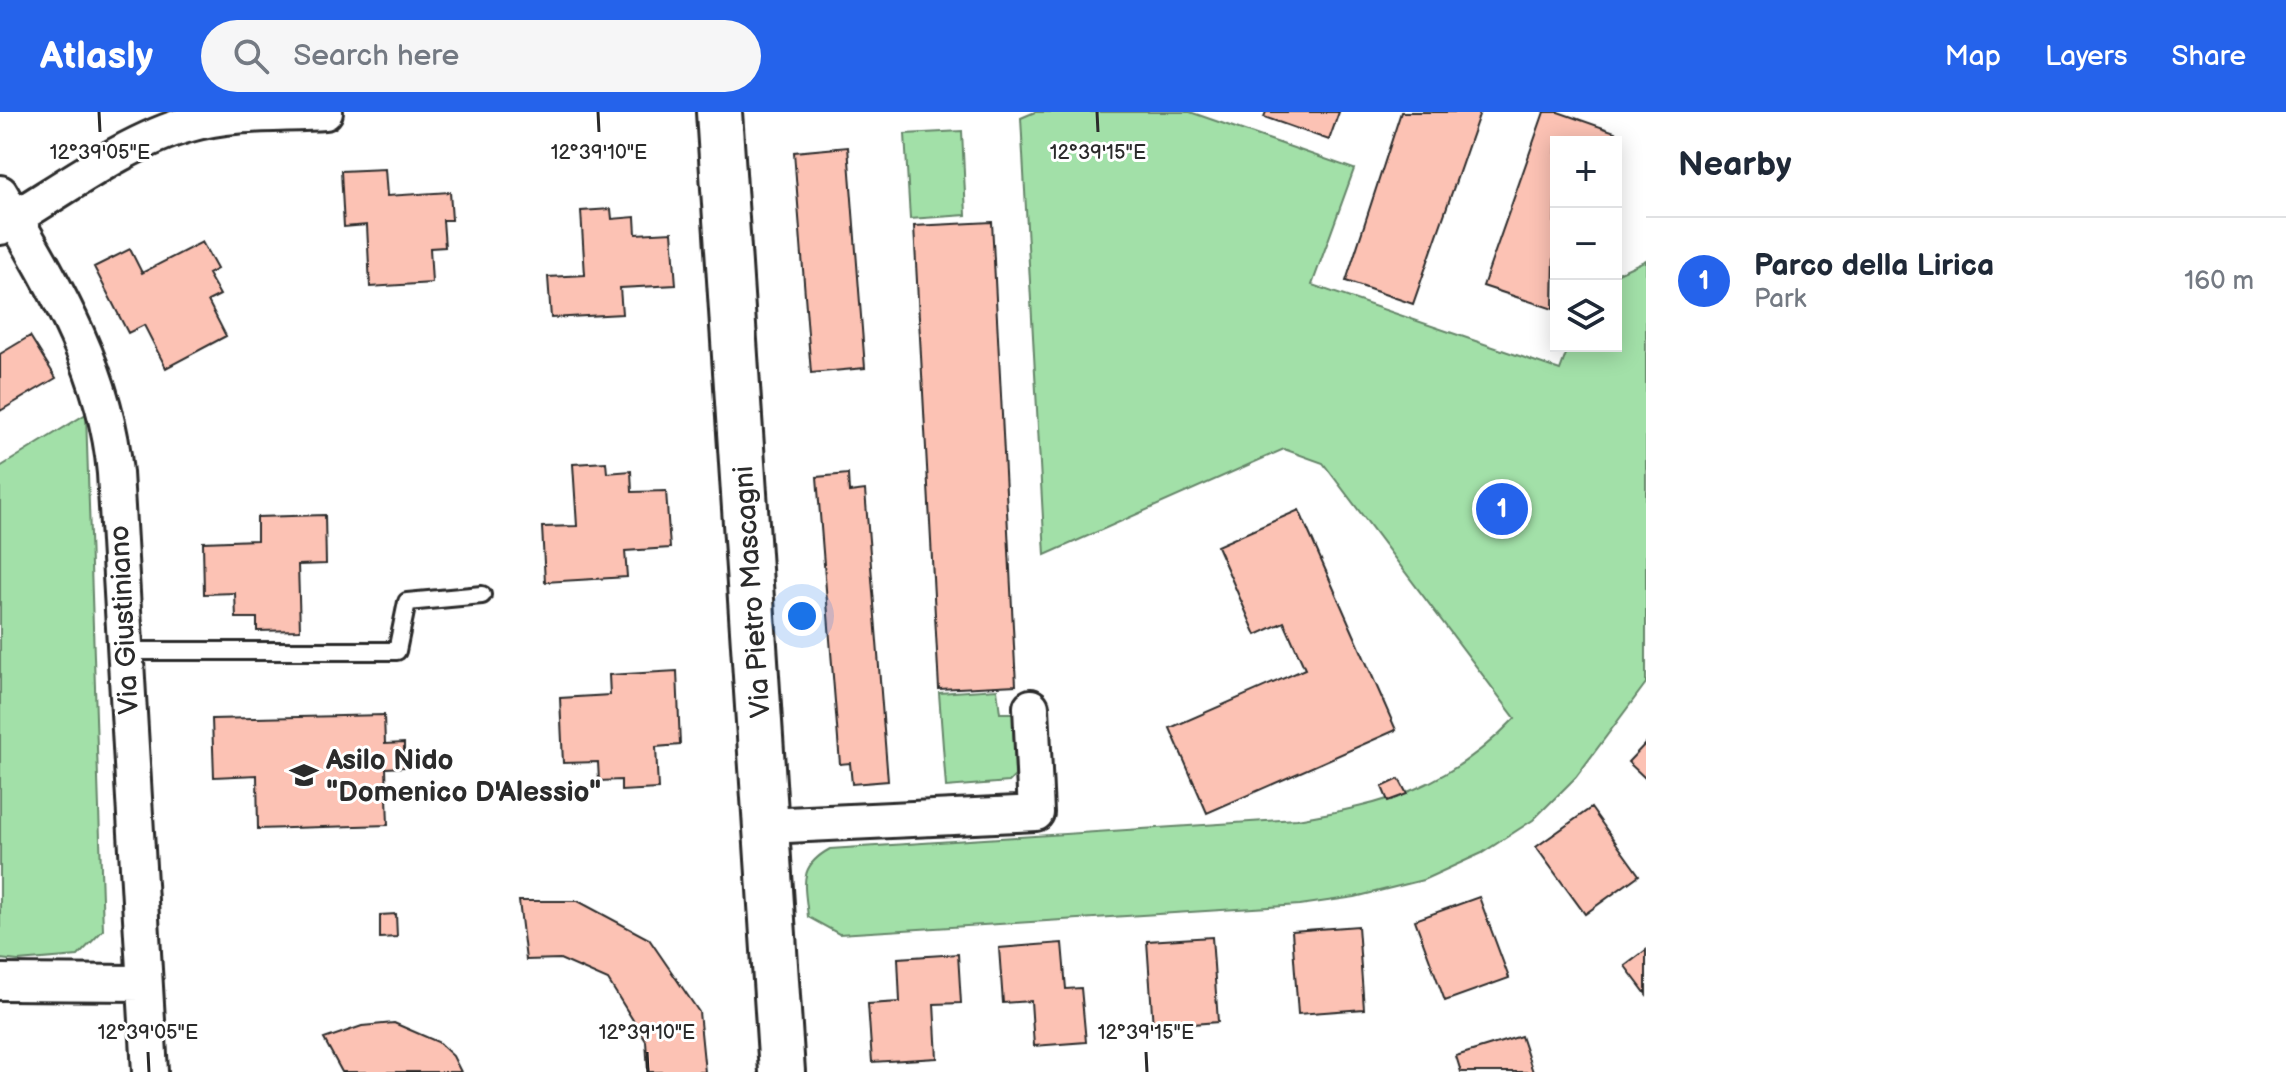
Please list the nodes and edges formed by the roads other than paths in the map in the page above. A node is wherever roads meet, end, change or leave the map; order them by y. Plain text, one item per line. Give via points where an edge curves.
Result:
1 (325, 112) edge
2 (719, 112) edge
3 (5, 213) edge
4 (482, 595) dead end
5 (125, 651) junction
6 (1031, 707) dead end
7 (766, 826) junction
8 (0, 982) edge
9 (142, 983) junction
10 (150, 1072) edge
11 (782, 1072) edge

1 - 3 street via 229,118 173,129
2 - 7 street, Via Pietro Mascagni
3 - 5 street, Via Giustiniano via 84,346 105,404 115,473
4 - 5 lane via 407,602 397,651
5 - 9 street, Via Giustiniano
6 - 7 street via 1036,813
7 - 11 street, Via Pietro Mascagni
8 - 9 street
9 - 10 street, Via Giustiniano

